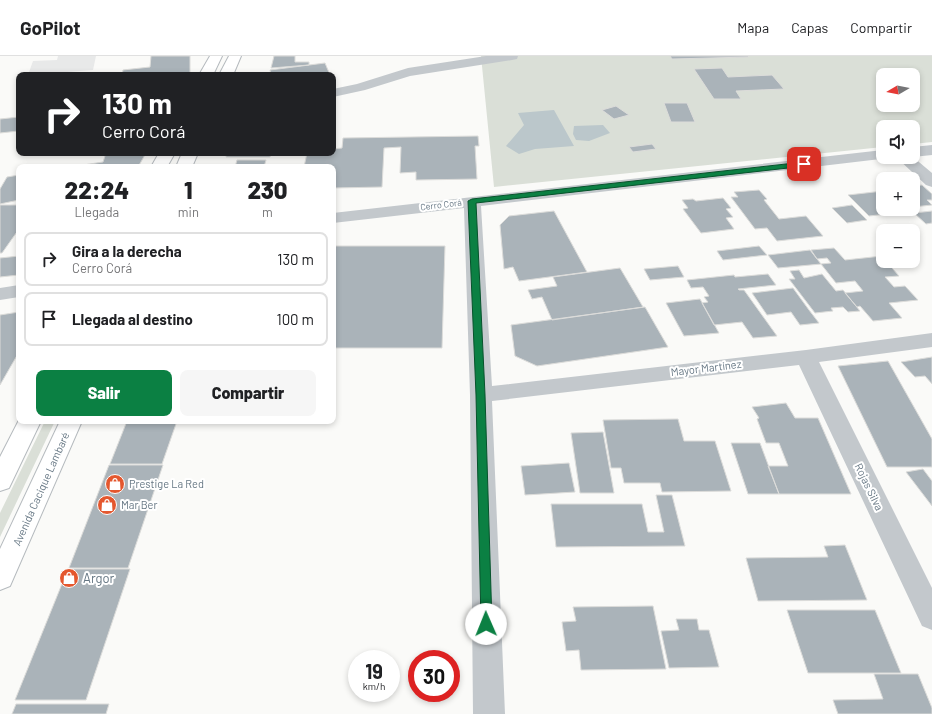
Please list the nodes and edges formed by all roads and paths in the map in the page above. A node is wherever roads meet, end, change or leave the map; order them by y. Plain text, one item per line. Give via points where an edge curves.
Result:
1 (216, 56) edge
2 (235, 56) edge
3 (512, 56) edge
4 (208, 72) edge
5 (227, 72) edge
6 (336, 92) edge
7 (932, 150) edge
8 (920, 151) edge
9 (876, 156) edge
10 (912, 164) edge
11 (932, 182) edge
12 (472, 201) junction
13 (336, 218) edge
14 (16, 291) edge
15 (0, 294) edge
16 (932, 340) edge
17 (806, 357) junction
18 (481, 395) junction
19 (28, 424) edge
20 (70, 424) edge
21 (0, 481) edge
22 (0, 578) edge
23 (932, 616) edge
24 (489, 714) edge

1 - 4 main road
2 - 5 main road
3 - 6 street via 408,72
7 - 8 street
9 - 12 street, Cerro Corá
10 - 11 street
12 - 13 street, Cerro Corá
12 - 18 street
14 - 15 street
16 - 17 street, Mayor Martínez
17 - 18 street, Mayor Martínez
17 - 23 street, Rojas Silva
18 - 24 street
19 - 21 main road
20 - 22 main road, Avenida Cacique Lambaré

